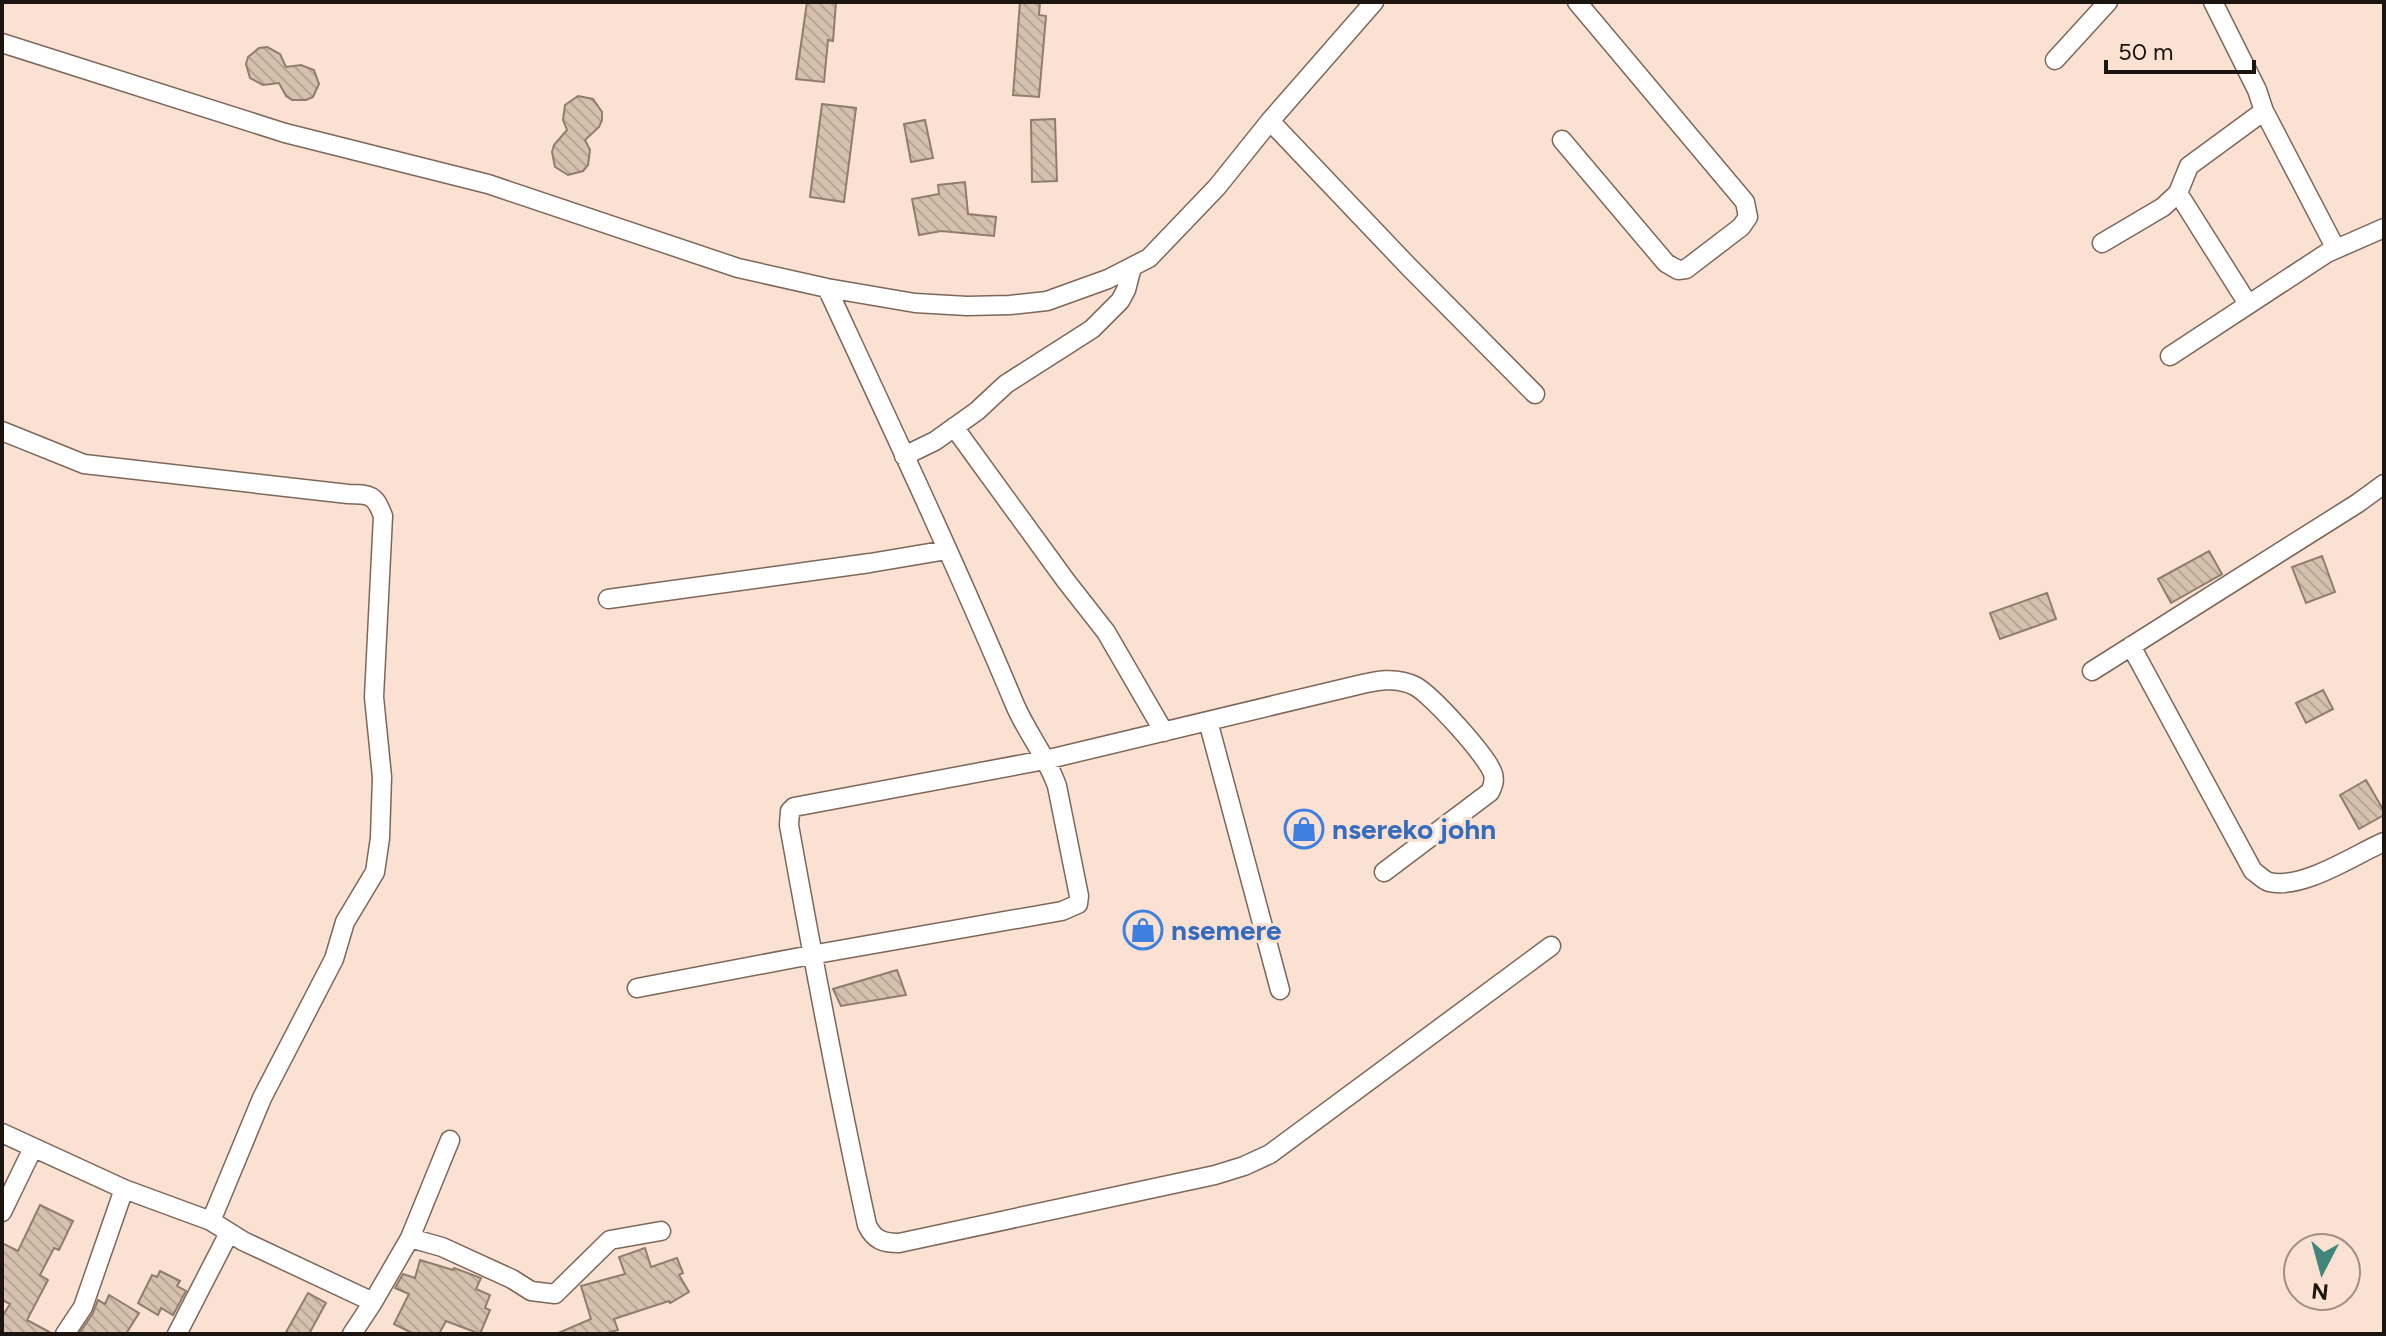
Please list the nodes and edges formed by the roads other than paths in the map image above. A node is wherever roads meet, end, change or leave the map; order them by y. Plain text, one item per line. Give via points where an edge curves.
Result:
1 (1374, 2) edge
2 (1577, 2) edge
3 (2108, 2) edge
4 (2213, 2) edge
5 (2, 43) edge
6 (2055, 60) dead end
7 (2264, 111) junction
8 (1270, 121) junction
9 (1562, 140) dead end
10 (2178, 193) junction
11 (2384, 228) edge
12 (2102, 243) dead end
13 (2336, 249) junction
14 (1132, 267) junction
15 (827, 288) junction
16 (2248, 304) junction
17 (2170, 356) dead end
18 (1535, 394) dead end
19 (954, 427) junction
20 (2, 431) edge
21 (904, 456) junction
22 (2384, 484) edge
23 (947, 550) junction
24 (608, 599) dead end
25 (2131, 646) junction
26 (2092, 671) dead end
27 (1208, 721) junction
28 (1164, 732) junction
29 (1045, 760) junction
30 (2384, 842) edge
31 (1384, 872) dead end
32 (1551, 946) dead end
33 (811, 955) junction
34 (637, 988) dead end
35 (1280, 990) dead end
36 (2, 1133) edge
37 (450, 1140) dead end
38 (33, 1148) junction
39 (124, 1189) junction
40 (2, 1212) edge
41 (211, 1221) junction
42 (661, 1231) dead end
43 (229, 1233) junction
44 (410, 1238) junction
45 (373, 1302) junction
46 (65, 1334) edge
47 (177, 1334) edge
48 (352, 1334) edge

1 - 8 street
2 - 9 street via 1745,202 1748,217 1686,269 1678,270 1666,263
3 - 6 street
4 - 7 street
5 - 15 street via 285,133 488,184 738,268
7 - 10 street via 2189,166
7 - 13 street
8 - 14 street via 1161,248
8 - 18 street
10 - 12 street
10 - 16 street
11 - 13 street
13 - 16 street
14 - 15 street via 1047,301 1010,305 915,303
14 - 19 street via 1126,290 1108,315 1006,384
15 - 21 street
16 - 17 street
19 - 21 street
19 - 28 street via 1106,632
20 - 41 street via 84,464 367,494 378,502 383,516 374,697 382,777 375,872 345,922 334,959 262,1098
21 - 23 street
22 - 25 street
23 - 24 street
23 - 29 street via 1021,719
25 - 26 street
25 - 30 street via 2253,871 2267,882 2316,875
27 - 28 street
27 - 31 street via 1378,681 1400,681 1435,701 1489,764 1493,785
27 - 35 street
28 - 29 street
29 - 33 street via 794,807 789,825
29 - 33 street via 1057,786 1078,904
32 - 33 street via 1270,1154 1244,1166 899,1243 880,1241 867,1225
33 - 34 street
36 - 38 street
37 - 44 street
38 - 39 street
38 - 40 street
39 - 41 street
39 - 46 street via 83,1307
41 - 43 street
42 - 44 street via 610,1240 555,1294 531,1291 442,1247
43 - 45 street
43 - 47 street
44 - 45 street
45 - 48 street

